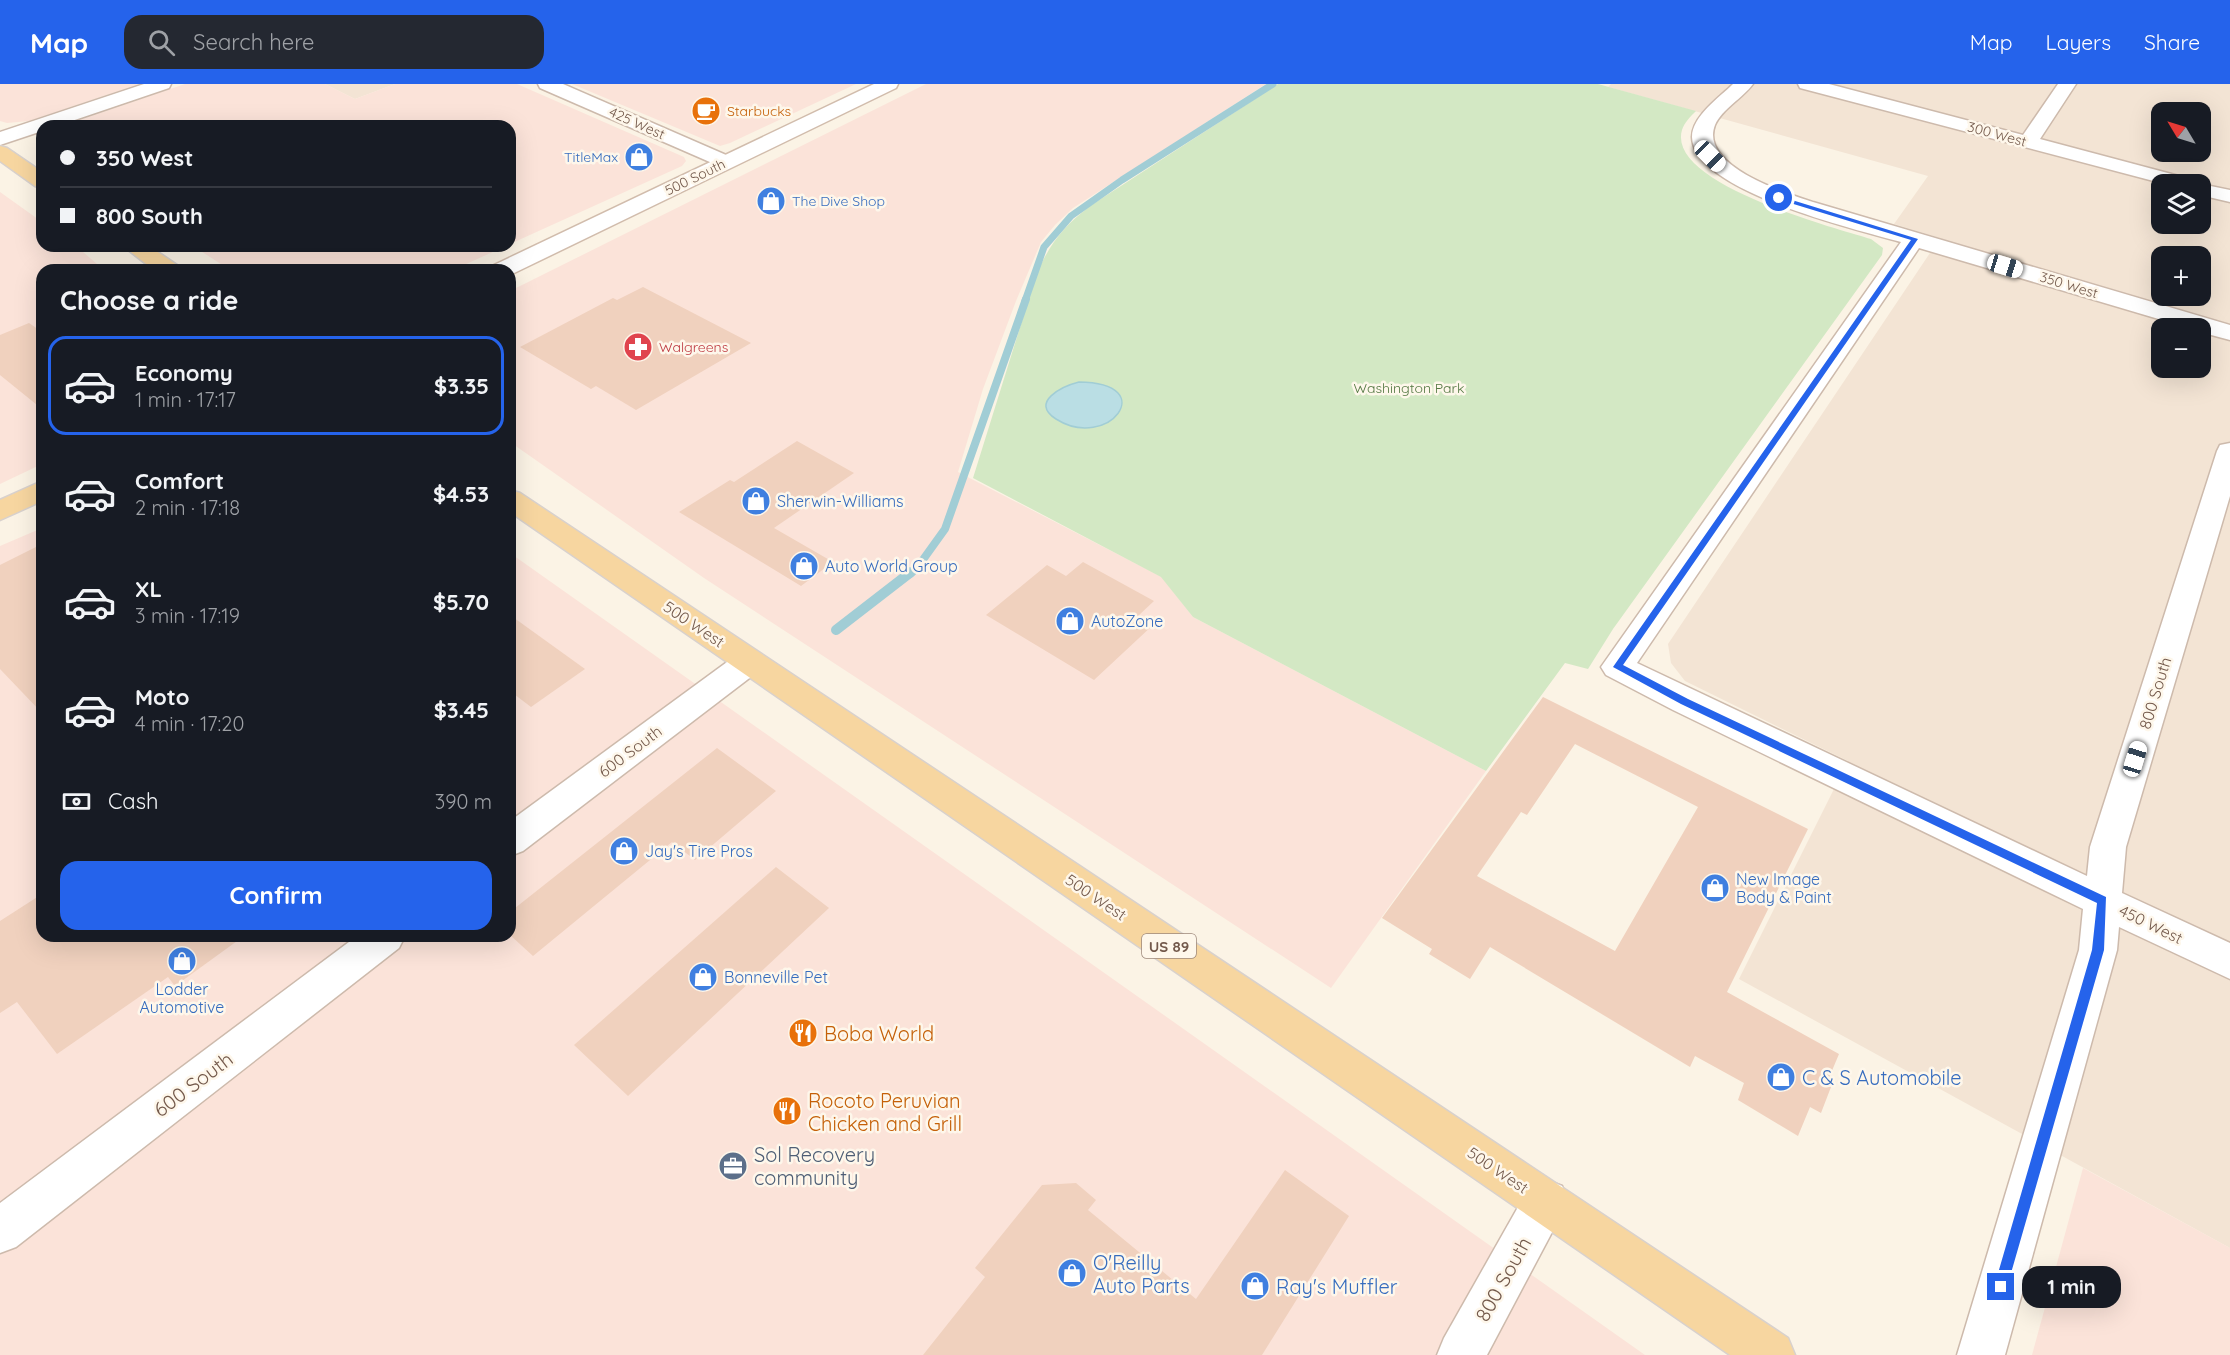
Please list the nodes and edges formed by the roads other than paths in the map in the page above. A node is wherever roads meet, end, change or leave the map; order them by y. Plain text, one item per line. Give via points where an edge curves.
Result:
1 (162, 84) edge
2 (547, 84) edge
3 (889, 84) edge
4 (1744, 84) edge
5 (1807, 84) edge
6 (2067, 84) edge
7 (56, 120) edge
8 (36, 127) edge
9 (0, 139) edge
10 (2028, 142) junction
11 (0, 153) edge
12 (726, 162) junction
13 (2151, 174) edge
14 (36, 178) edge
15 (2211, 191) edge
16 (2230, 196) edge
17 (1914, 239) junction
18 (143, 252) edge
19 (161, 264) edge
20 (514, 264) edge
21 (2230, 333) edge
22 (2230, 451) edge
23 (36, 493) edge
24 (516, 503) edge
25 (0, 511) edge
26 (749, 662) junction
27 (516, 837) edge
28 (2102, 900) junction
29 (378, 942) edge
30 (2230, 962) edge
31 (1546, 1202) junction
32 (0, 1231) edge
33 (1461, 1355) edge
34 (1771, 1355) edge
35 (1981, 1355) edge

1 - 7 street
2 - 12 street, 425 West
3 - 12 street, 500 South
4 - 17 street, 350 West via 1703,128 1703,145 1710,156 1736,177 1779,198
5 - 10 street, 300 West
6 - 10 street
8 - 9 street
10 - 13 street, 300 West
11 - 14 main road
12 - 20 street, 500 South
15 - 16 street
17 - 21 street, 350 West
17 - 28 street, 450 West via 1617,667
18 - 19 main road
22 - 28 street, 800 South via 2108,847
23 - 25 main road
24 - 26 main road, 500 West / US 89
26 - 27 street, 600 South
26 - 31 main road, 500 West / US 89
28 - 30 street, 450 West
28 - 35 street, 800 South via 2098,950
29 - 32 street, 600 South
31 - 33 street, 800 South
31 - 34 main road, 500 West / US 89

